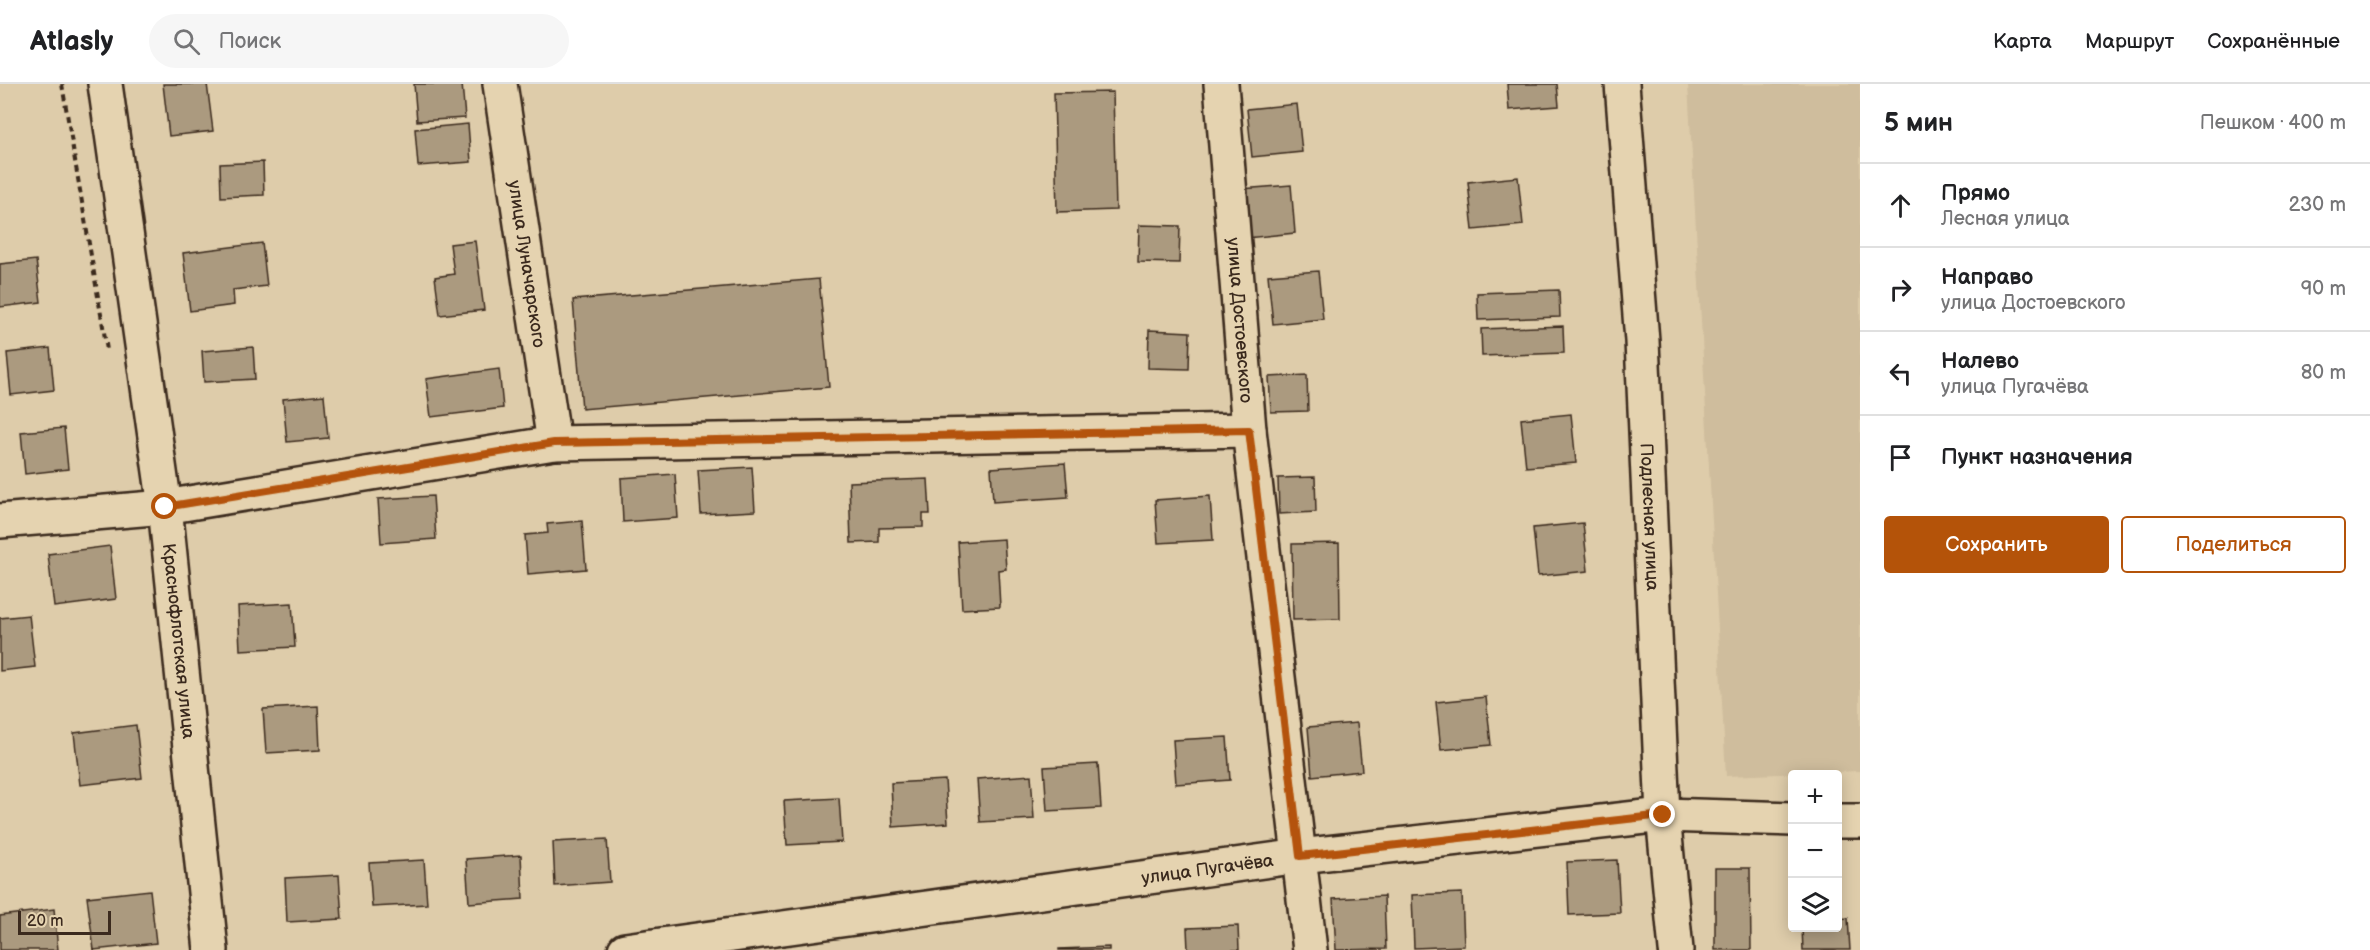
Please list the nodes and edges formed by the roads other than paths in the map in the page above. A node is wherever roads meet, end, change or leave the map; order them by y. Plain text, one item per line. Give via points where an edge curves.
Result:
1 (105, 84) edge
2 (500, 84) edge
3 (1221, 84) edge
4 (1622, 84) edge
5 (1249, 430) junction
6 (554, 443) junction
7 (165, 507) junction
8 (0, 522) edge
9 (1663, 815) junction
10 (1788, 819) edge
11 (1842, 820) edge
12 (1860, 821) edge
13 (1300, 856) junction
14 (211, 950) edge
15 (625, 950) edge
16 (1310, 950) edge
17 (1676, 950) edge

1 - 7 street, Краснофлотская улица
2 - 6 street, улица Луначарского
3 - 5 street, улица Достоевского
4 - 9 street, Подлесная улица via 1642,341
5 - 6 street
5 - 13 street, улица Достоевского
6 - 7 street
7 - 8 street
7 - 14 street, Краснофлотская улица
9 - 10 street, улица Пугачёва
9 - 13 street, улица Пугачёва
9 - 17 street, Подлесная улица
11 - 12 street
13 - 15 street, улица Пугачёва
13 - 16 street, улица Достоевского

